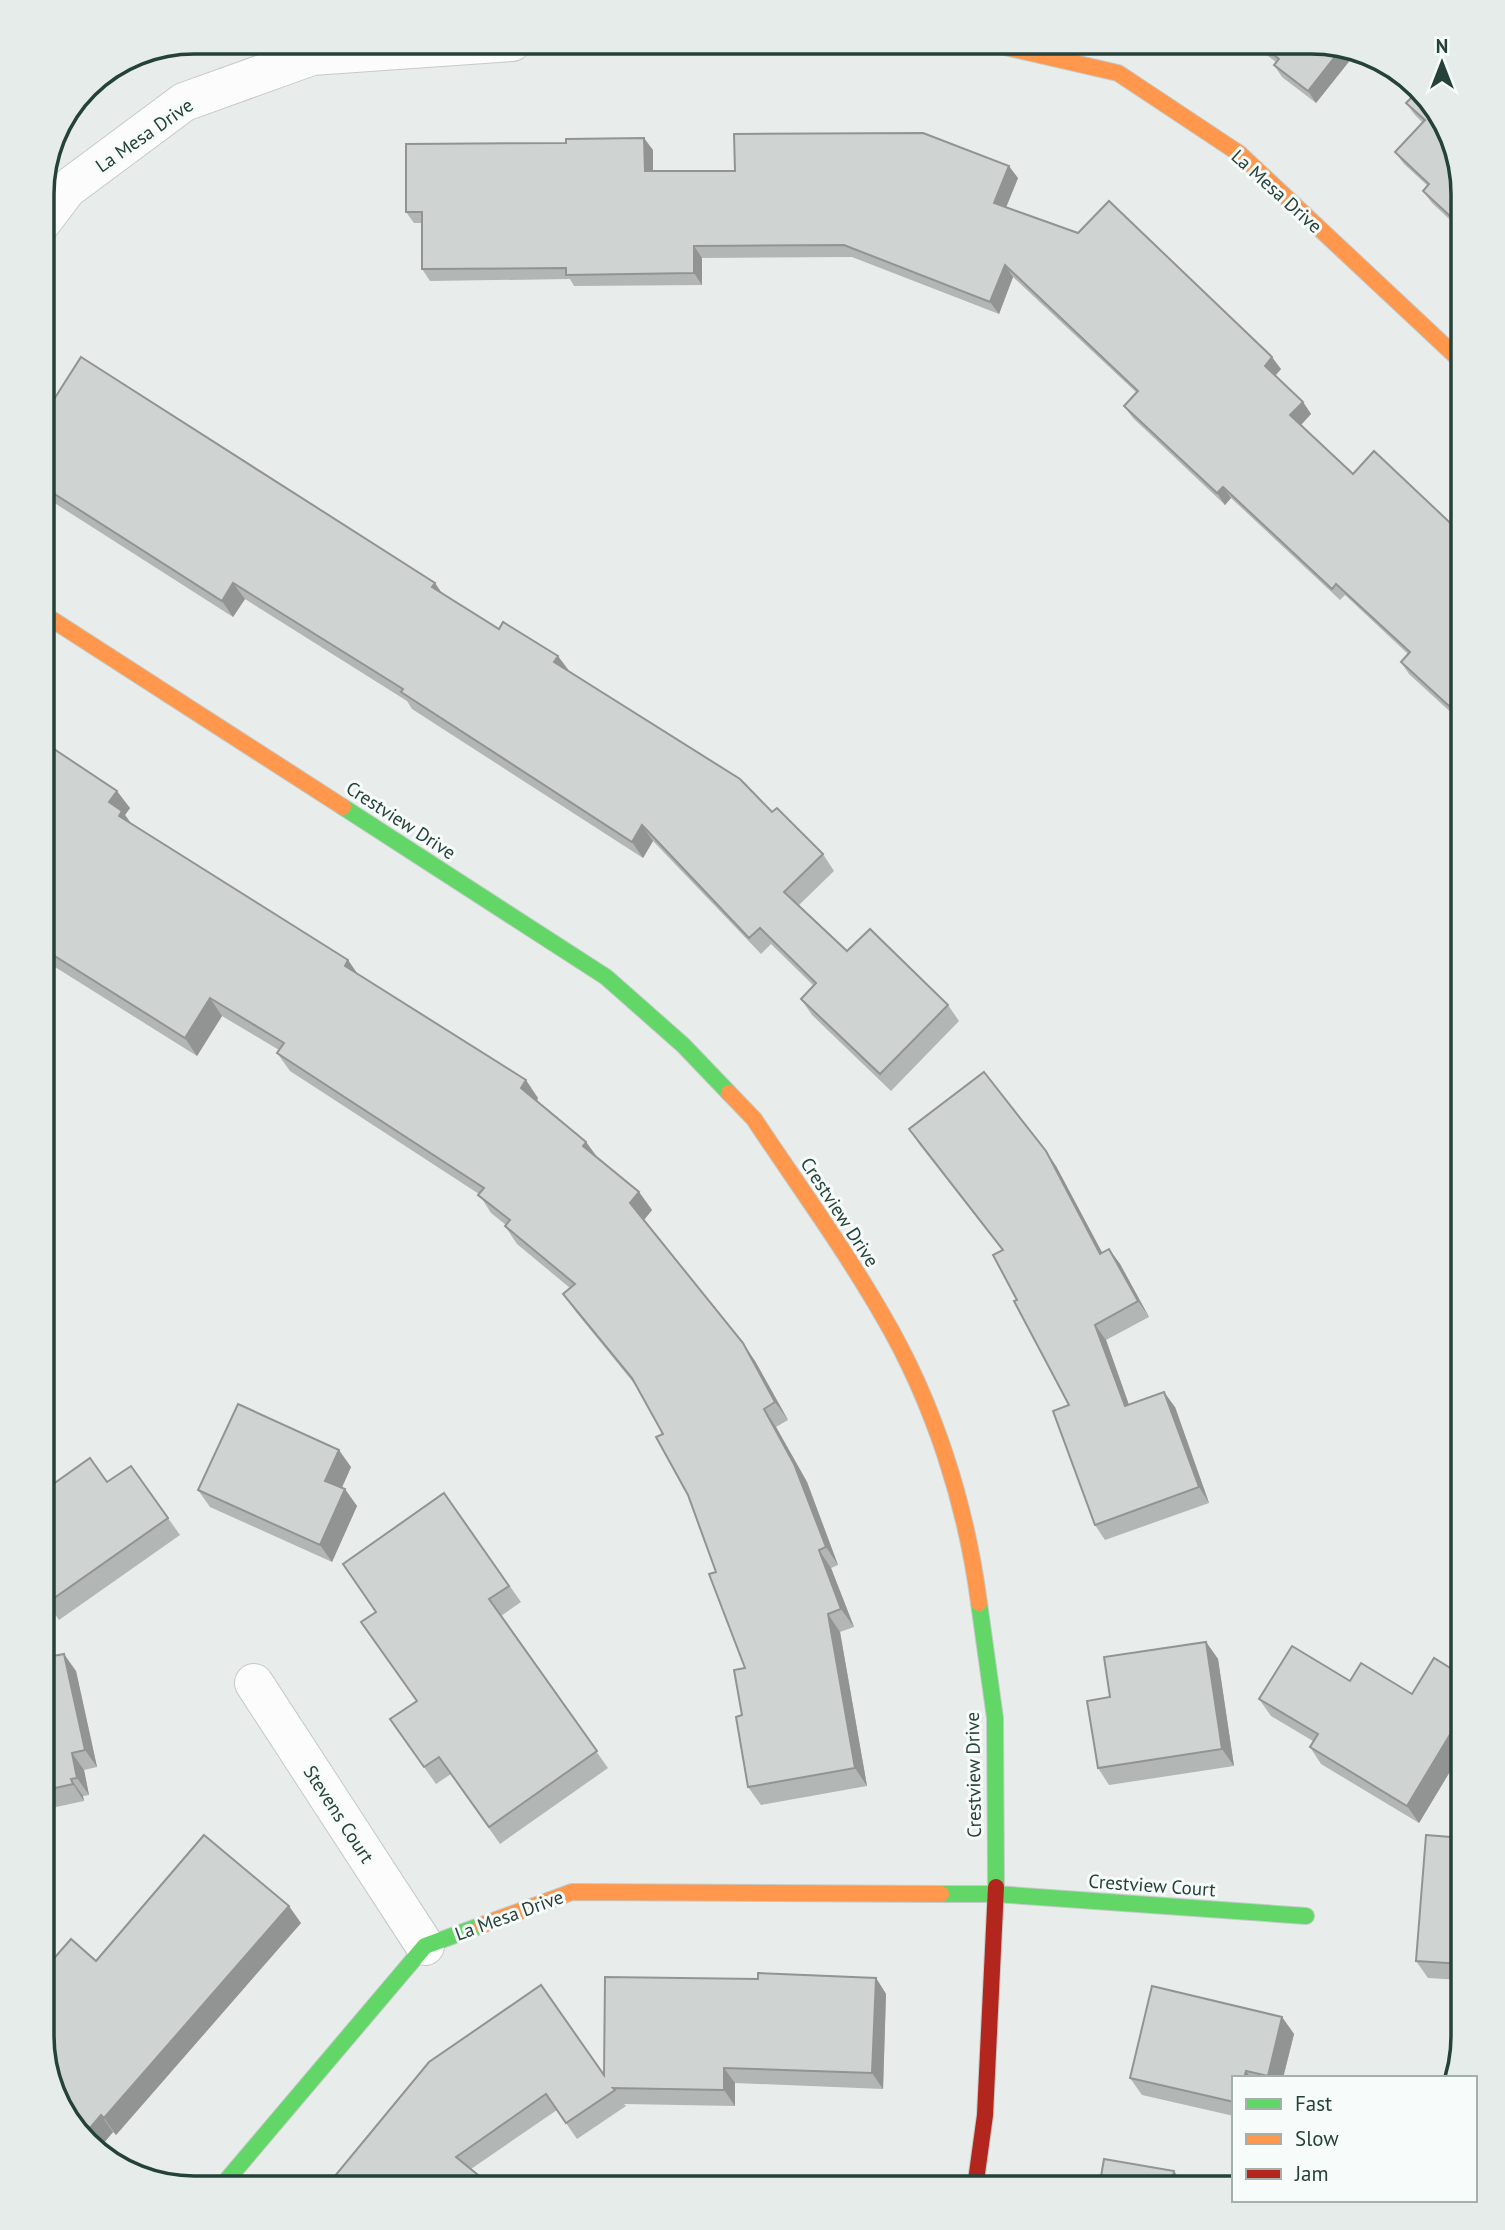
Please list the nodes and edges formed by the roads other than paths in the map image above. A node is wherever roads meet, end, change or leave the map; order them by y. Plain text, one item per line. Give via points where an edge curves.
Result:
1 (339, 54) edge
2 (1039, 55) edge
3 (55, 205) edge
4 (1451, 352) edge
5 (55, 620) edge
6 (254, 1683) dead end
7 (996, 1894) junction
8 (1306, 1916) dead end
9 (425, 1946) junction
10 (231, 2175) edge
11 (977, 2176) edge

1 - 3 street, La Mesa Drive via 312,56 184,102 67,189
2 - 4 main road, La Mesa Drive via 1118,73 1229,147
5 - 7 main road, Crestview Drive via 606,977 683,1045 754,1119 884,1317 936,1426 971,1543 995,1718
6 - 9 street, Stevens Court
7 - 8 main road, Crestview Court
7 - 9 main road, La Mesa Drive via 572,1892
7 - 11 main road, Crestview Drive via 985,2115
9 - 10 main road, La Mesa Drive

